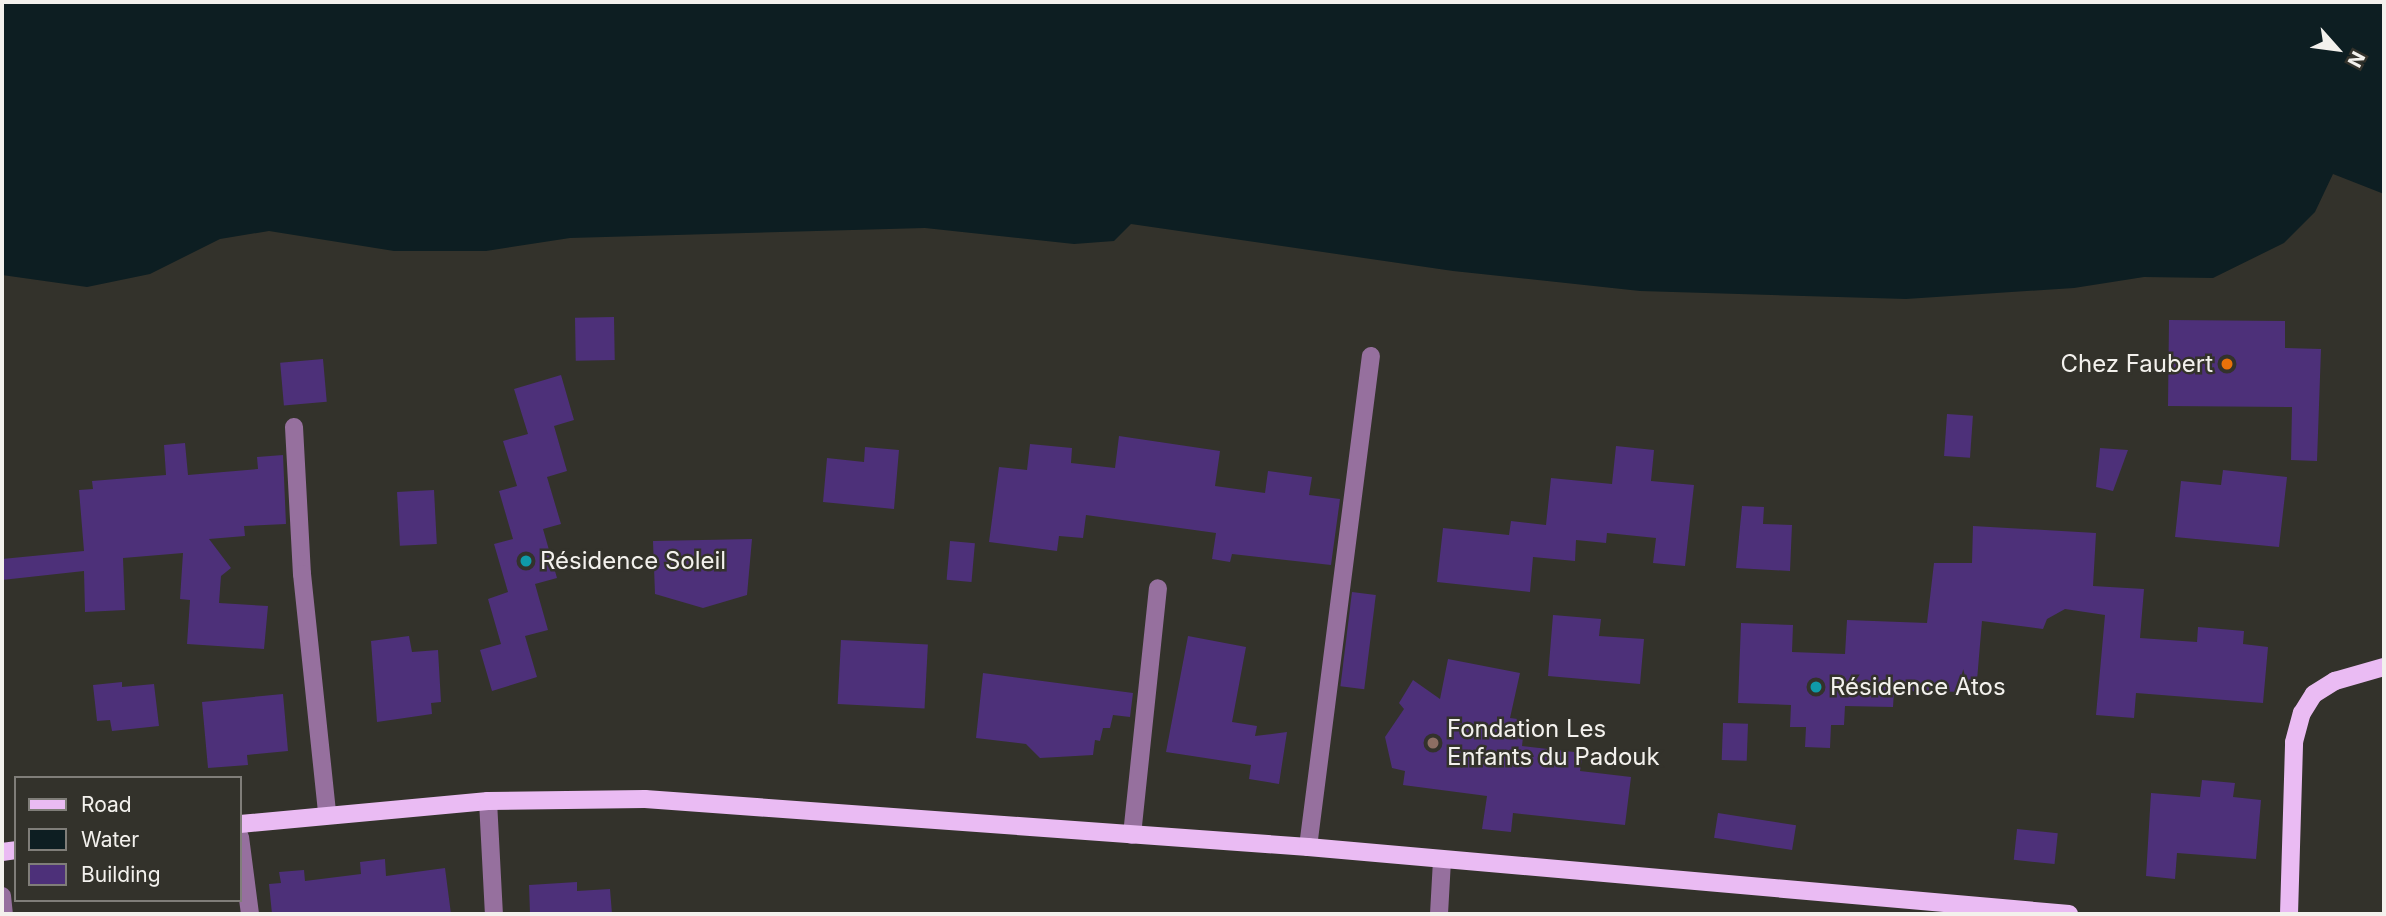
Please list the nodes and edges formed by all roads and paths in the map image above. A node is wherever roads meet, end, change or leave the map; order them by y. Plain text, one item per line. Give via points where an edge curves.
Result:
1 (1371, 356) dead end
2 (294, 426) dead end
3 (1158, 588) dead end
4 (2384, 667) edge
5 (488, 801) junction
6 (327, 813) junction
7 (242, 824) edge
8 (1132, 835) junction
9 (1308, 847) junction
10 (242, 852) edge
11 (1442, 860) junction
12 (2, 896) edge
13 (4, 914) edge
14 (250, 914) edge
15 (494, 914) edge
16 (1439, 914) edge
17 (2070, 914) edge
18 (2289, 914) edge

1 - 9 street
2 - 6 street via 302,574
3 - 8 street
4 - 18 main road via 2335,681 2314,694 2302,713 2294,742
5 - 6 main road
5 - 8 main road via 645,799
5 - 15 street
6 - 7 main road
8 - 9 main road
9 - 11 main road
10 - 14 street
11 - 16 street
11 - 17 main road
12 - 13 street

